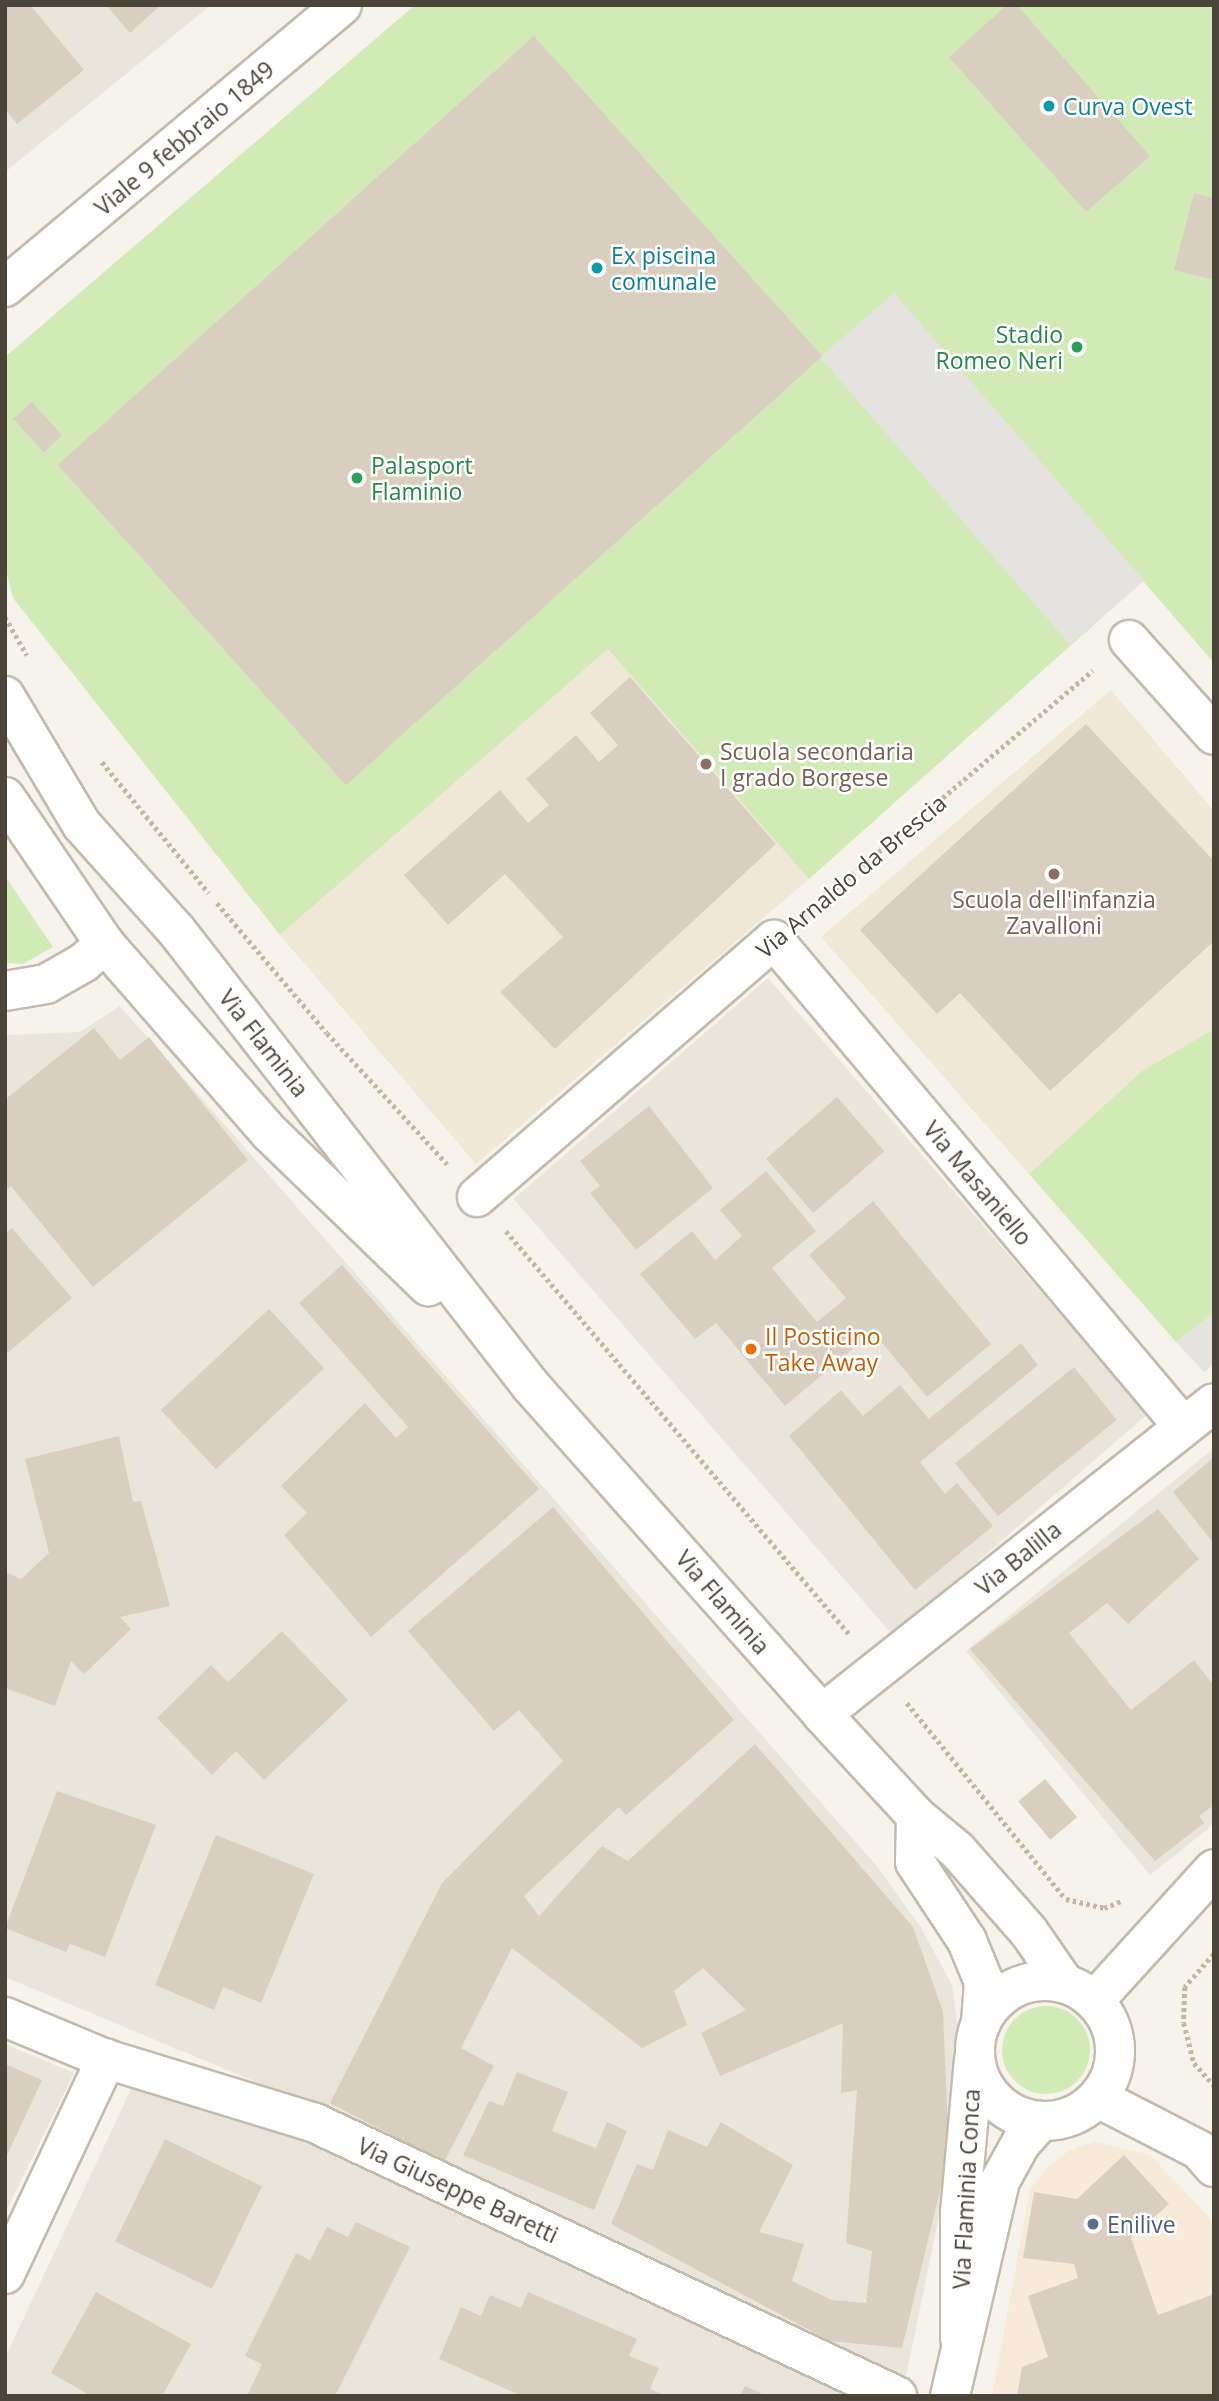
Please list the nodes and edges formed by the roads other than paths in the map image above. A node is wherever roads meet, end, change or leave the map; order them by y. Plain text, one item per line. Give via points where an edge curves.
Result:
1 (342, 5) edge
2 (12, 278) edge
3 (1129, 640) road end
4 (5, 696) edge
5 (1214, 735) edge
6 (5, 797) edge
7 (774, 940) joint
8 (105, 944) junction
9 (5, 991) edge
10 (477, 1197) road end
11 (531, 1386) junction
12 (1214, 1402) edge
13 (1183, 1426) junction
14 (822, 1714) junction
15 (916, 1816) junction
16 (1214, 1869) edge
17 (1079, 1992) junction
18 (5, 2017) edge
19 (978, 2032) junction
20 (106, 2059) junction
21 (1098, 2098) junction
22 (1041, 2122) junction
23 (1214, 2167) edge
24 (5, 2274) edge
25 (960, 2338) junction
26 (897, 2396) edge
27 (950, 2396) edge

1 - 2 street, Viale 9 febbraio 1849
3 - 5 street
4 - 11 street, Via Flaminia via 82,825 176,930
6 - 8 street, Via Flaminia
7 - 10 street, Via Arnaldo da Brescia
7 - 13 street, Via Masaniello
8 - 9 street via 83,964 46,984
8 - 11 street, Via Flaminia via 271,1134
11 - 14 street, Via Flaminia
12 - 13 street, Via Balilla
13 - 14 street, Via Balilla
14 - 15 street, Via Flaminia
15 - 17 street, Via Flaminia via 957,1850
15 - 19 street via 915,1862 967,1941 984,1982
16 - 17 street
17 - 19 street via 1045,1981 1006,1993
17 - 21 street via 1109,2023 1116,2049 1108,2084
18 - 20 street, Via Giuseppe Baretti
19 - 22 street via 976,2064 984,2086 999,2104
19 - 25 street, Via Flaminia Conca via 960,2213
20 - 24 street
20 - 26 street, Via Giuseppe Baretti via 315,2123
21 - 22 street via 1072,2117
21 - 23 street via 1199,2150
22 - 25 street, Via Flaminia Conca via 1021,2143 1000,2181
25 - 27 street, Via Flaminia Conca

